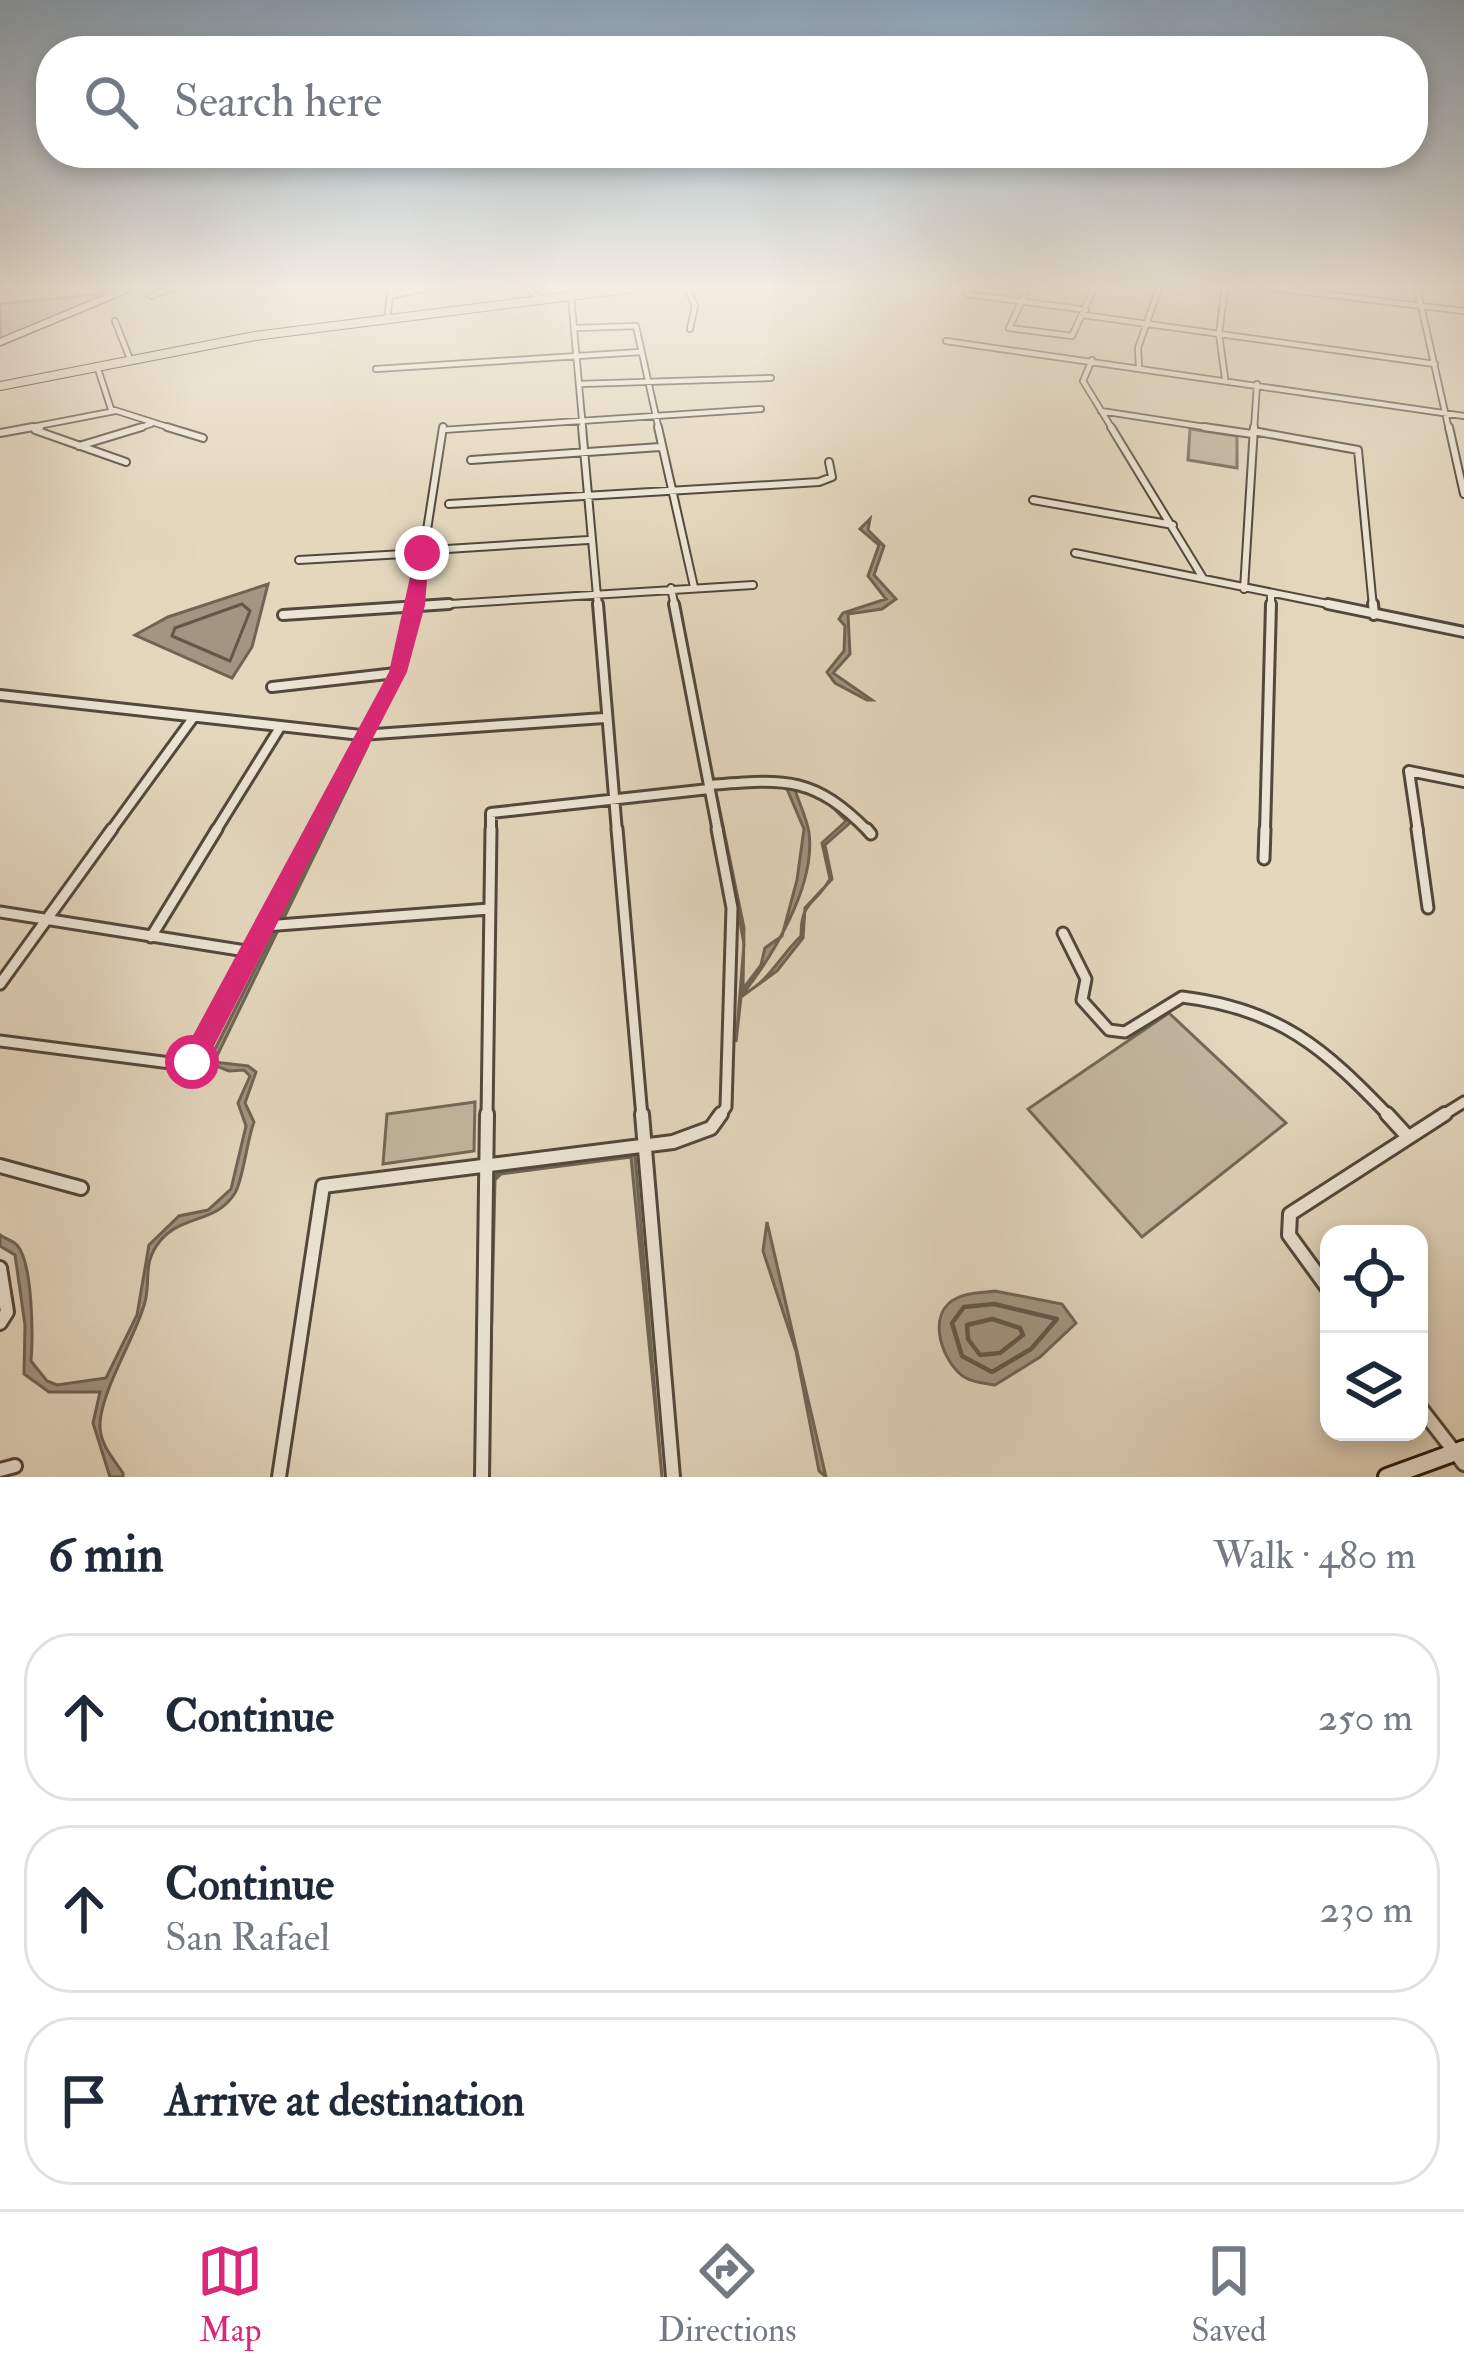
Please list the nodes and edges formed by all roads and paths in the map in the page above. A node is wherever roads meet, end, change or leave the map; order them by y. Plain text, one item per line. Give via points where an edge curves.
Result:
1 (576, 356) edge
2 (143, 357) edge
3 (562, 357) edge
4 (641, 357) edge
5 (1070, 357) edge
6 (1138, 357) edge
7 (1222, 357) edge
8 (1384, 357) edge
9 (1433, 357) edge
10 (130, 359) joint
11 (1092, 360) junction
12 (1435, 364) junction
13 (97, 366) junction
14 (1139, 366) junction
15 (376, 369) dead end
16 (771, 378) dead end
17 (1225, 378) junction
18 (644, 381) junction
19 (579, 384) junction
20 (1257, 384) junction
21 (0, 386) edge
22 (760, 409) dead end
23 (116, 410) junction
24 (1101, 411) junction
25 (654, 413) junction
26 (1445, 414) junction
27 (1464, 416) edge
28 (580, 417) junction
29 (154, 423) junction
30 (42, 425) junction
31 (0, 433) edge
32 (1253, 433) junction
33 (203, 438) dead end
34 (77, 446) junction
35 (660, 447) junction
36 (584, 452) junction
37 (471, 460) dead end
38 (829, 461) dead end
39 (126, 462) dead end
40 (670, 491) junction
41 (1464, 494) edge
42 (586, 496) junction
43 (1034, 500) dead end
44 (449, 504) dead end
45 (1174, 526) junction
46 (588, 540) junction
47 (446, 549) dead end
48 (422, 553) junction
49 (1076, 553) dead end
50 (299, 560) dead end
51 (1204, 579) junction
52 (753, 585) dead end
53 (694, 586) junction
54 (671, 588) junction
55 (1244, 589) junction
56 (592, 592) junction
57 (1271, 595) junction
58 (416, 605) junction
59 (283, 615) dead end
60 (1374, 615) junction
61 (1464, 632) edge
62 (398, 672) junction
63 (272, 687) dead end
64 (0, 694) edge
65 (193, 718) junction
66 (604, 718) junction
67 (279, 729) junction
68 (362, 735) junction
69 (1464, 782) edge
70 (709, 787) junction
71 (615, 798) junction
72 (871, 834) dead end
73 (1264, 859) dead end
74 (1428, 908) dead end
75 (489, 910) junction
76 (0, 913) edge
77 (45, 918) junction
78 (266, 926) junction
79 (1063, 934) dead end
80 (151, 938) junction
81 (252, 952) junction
82 (0, 984) edge
83 (0, 1041) edge
84 (1464, 1102) edge
85 (1408, 1137) junction
86 (644, 1146) junction
87 (0, 1166) edge
88 (486, 1166) junction
89 (81, 1188) dead end
90 (0, 1268) edge
91 (1320, 1278) edge
92 (0, 1323) edge
93 (1428, 1416) edge
94 (1461, 1455) edge
95 (279, 1477) edge
96 (482, 1477) edge
97 (673, 1477) edge
98 (1387, 1477) edge

1 - 19 street
2 - 10 main road
3 - 15 street
4 - 18 street
5 - 11 street
6 - 14 street
7 - 17 street
8 - 12 street
9 - 12 street
10 - 13 main road
11 - 14 street
11 - 24 street via 1083,381
12 - 26 street
13 - 21 main road
13 - 23 street
14 - 17 street
16 - 18 street
17 - 20 street
18 - 19 street
18 - 25 street
19 - 28 street
20 - 26 street
20 - 32 street
22 - 25 street
23 - 29 street
23 - 30 street
24 - 32 street
24 - 45 street
25 - 28 street
25 - 35 street
26 - 27 street
26 - 41 street
28 - 36 street
28 - 48 street via 443,426
29 - 33 street
29 - 34 street
30 - 31 street
30 - 34 street via 35,430
32 - 55 street
32 - 60 street via 1358,450
34 - 39 street
35 - 36 street
35 - 40 street
36 - 37 street
36 - 42 street
38 - 40 street via 832,478 819,482
40 - 42 street
40 - 53 street
42 - 44 street
42 - 46 street
43 - 45 street
45 - 51 street
46 - 47 street
46 - 56 street
48 - 50 street
48 - 58 street
49 - 51 street
51 - 55 street
52 - 53 street
53 - 54 street
54 - 56 street
54 - 70 street
55 - 57 street
56 - 58 street
56 - 66 street
57 - 60 street
57 - 73 street
58 - 59 street
58 - 62 street
60 - 61 street
62 - 63 street
62 - 68 street
64 - 65 street
65 - 67 street
65 - 77 street
66 - 68 street
66 - 71 street
67 - 68 street
67 - 80 street
68 - 78 street
69 - 74 street via 1409,771
70 - 71 street
70 - 72 street via 807,781
70 - 86 street via 733,925 726,1107 699,1135
71 - 75 street via 490,813
71 - 86 street
75 - 78 street
75 - 88 street
76 - 77 street
77 - 80 street
77 - 82 street
78 - 81 street
79 - 85 street via 1086,979 1082,1000 1108,1030 1125,1032 1182,997 1274,1018 1317,1042
80 - 81 street
81 - 83 street via 199,1056 186,1065
84 - 85 street
85 - 91 street via 1286,1222
86 - 88 street
86 - 97 street
87 - 89 street
88 - 95 street via 323,1186
88 - 96 street
90 - 92 street via 7,1312
93 - 94 street
94 - 98 street

